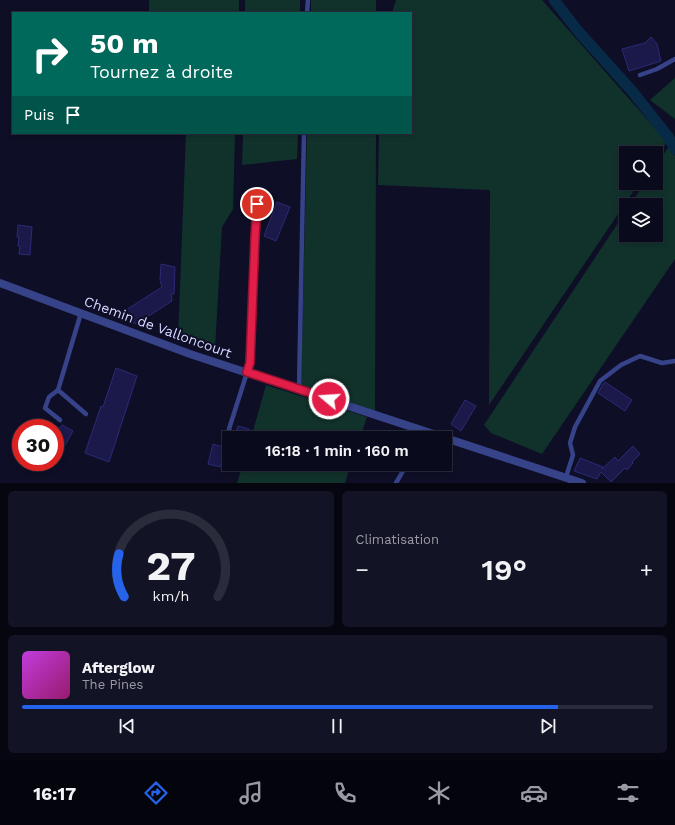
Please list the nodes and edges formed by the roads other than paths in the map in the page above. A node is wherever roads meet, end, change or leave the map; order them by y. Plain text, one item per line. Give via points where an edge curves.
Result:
1 (308, 0) edge
2 (307, 12) edge
3 (675, 59) edge
4 (640, 75) dead end
5 (304, 134) edge
6 (257, 204) dead end
7 (0, 283) edge
8 (81, 313) junction
9 (675, 362) edge
10 (247, 372) junction
11 (299, 389) junction
12 (58, 390) junction
13 (86, 414) dead end
14 (59, 419) edge
15 (417, 428) junction
16 (230, 431) edge
17 (416, 431) edge
18 (403, 471) edge
19 (566, 478) junction
20 (396, 483) edge
21 (582, 483) edge

1 - 2 lane
3 - 4 lane
5 - 11 lane
6 - 10 lane via 250,363
7 - 8 street, Chemin de Valloncourt
8 - 10 street, Chemin de Valloncourt via 190,354
8 - 12 lane
9 - 19 lane via 662,363 640,356 621,365 600,381 575,427 570,443 573,455
10 - 11 street, Chemin de Valloncourt
10 - 16 lane
11 - 15 street, Chemin de Valloncourt
12 - 13 lane
12 - 14 lane via 49,397 45,408
15 - 17 lane
15 - 19 street, Chemin de Valloncourt
18 - 20 lane
19 - 21 street, Chemin de Valloncourt

